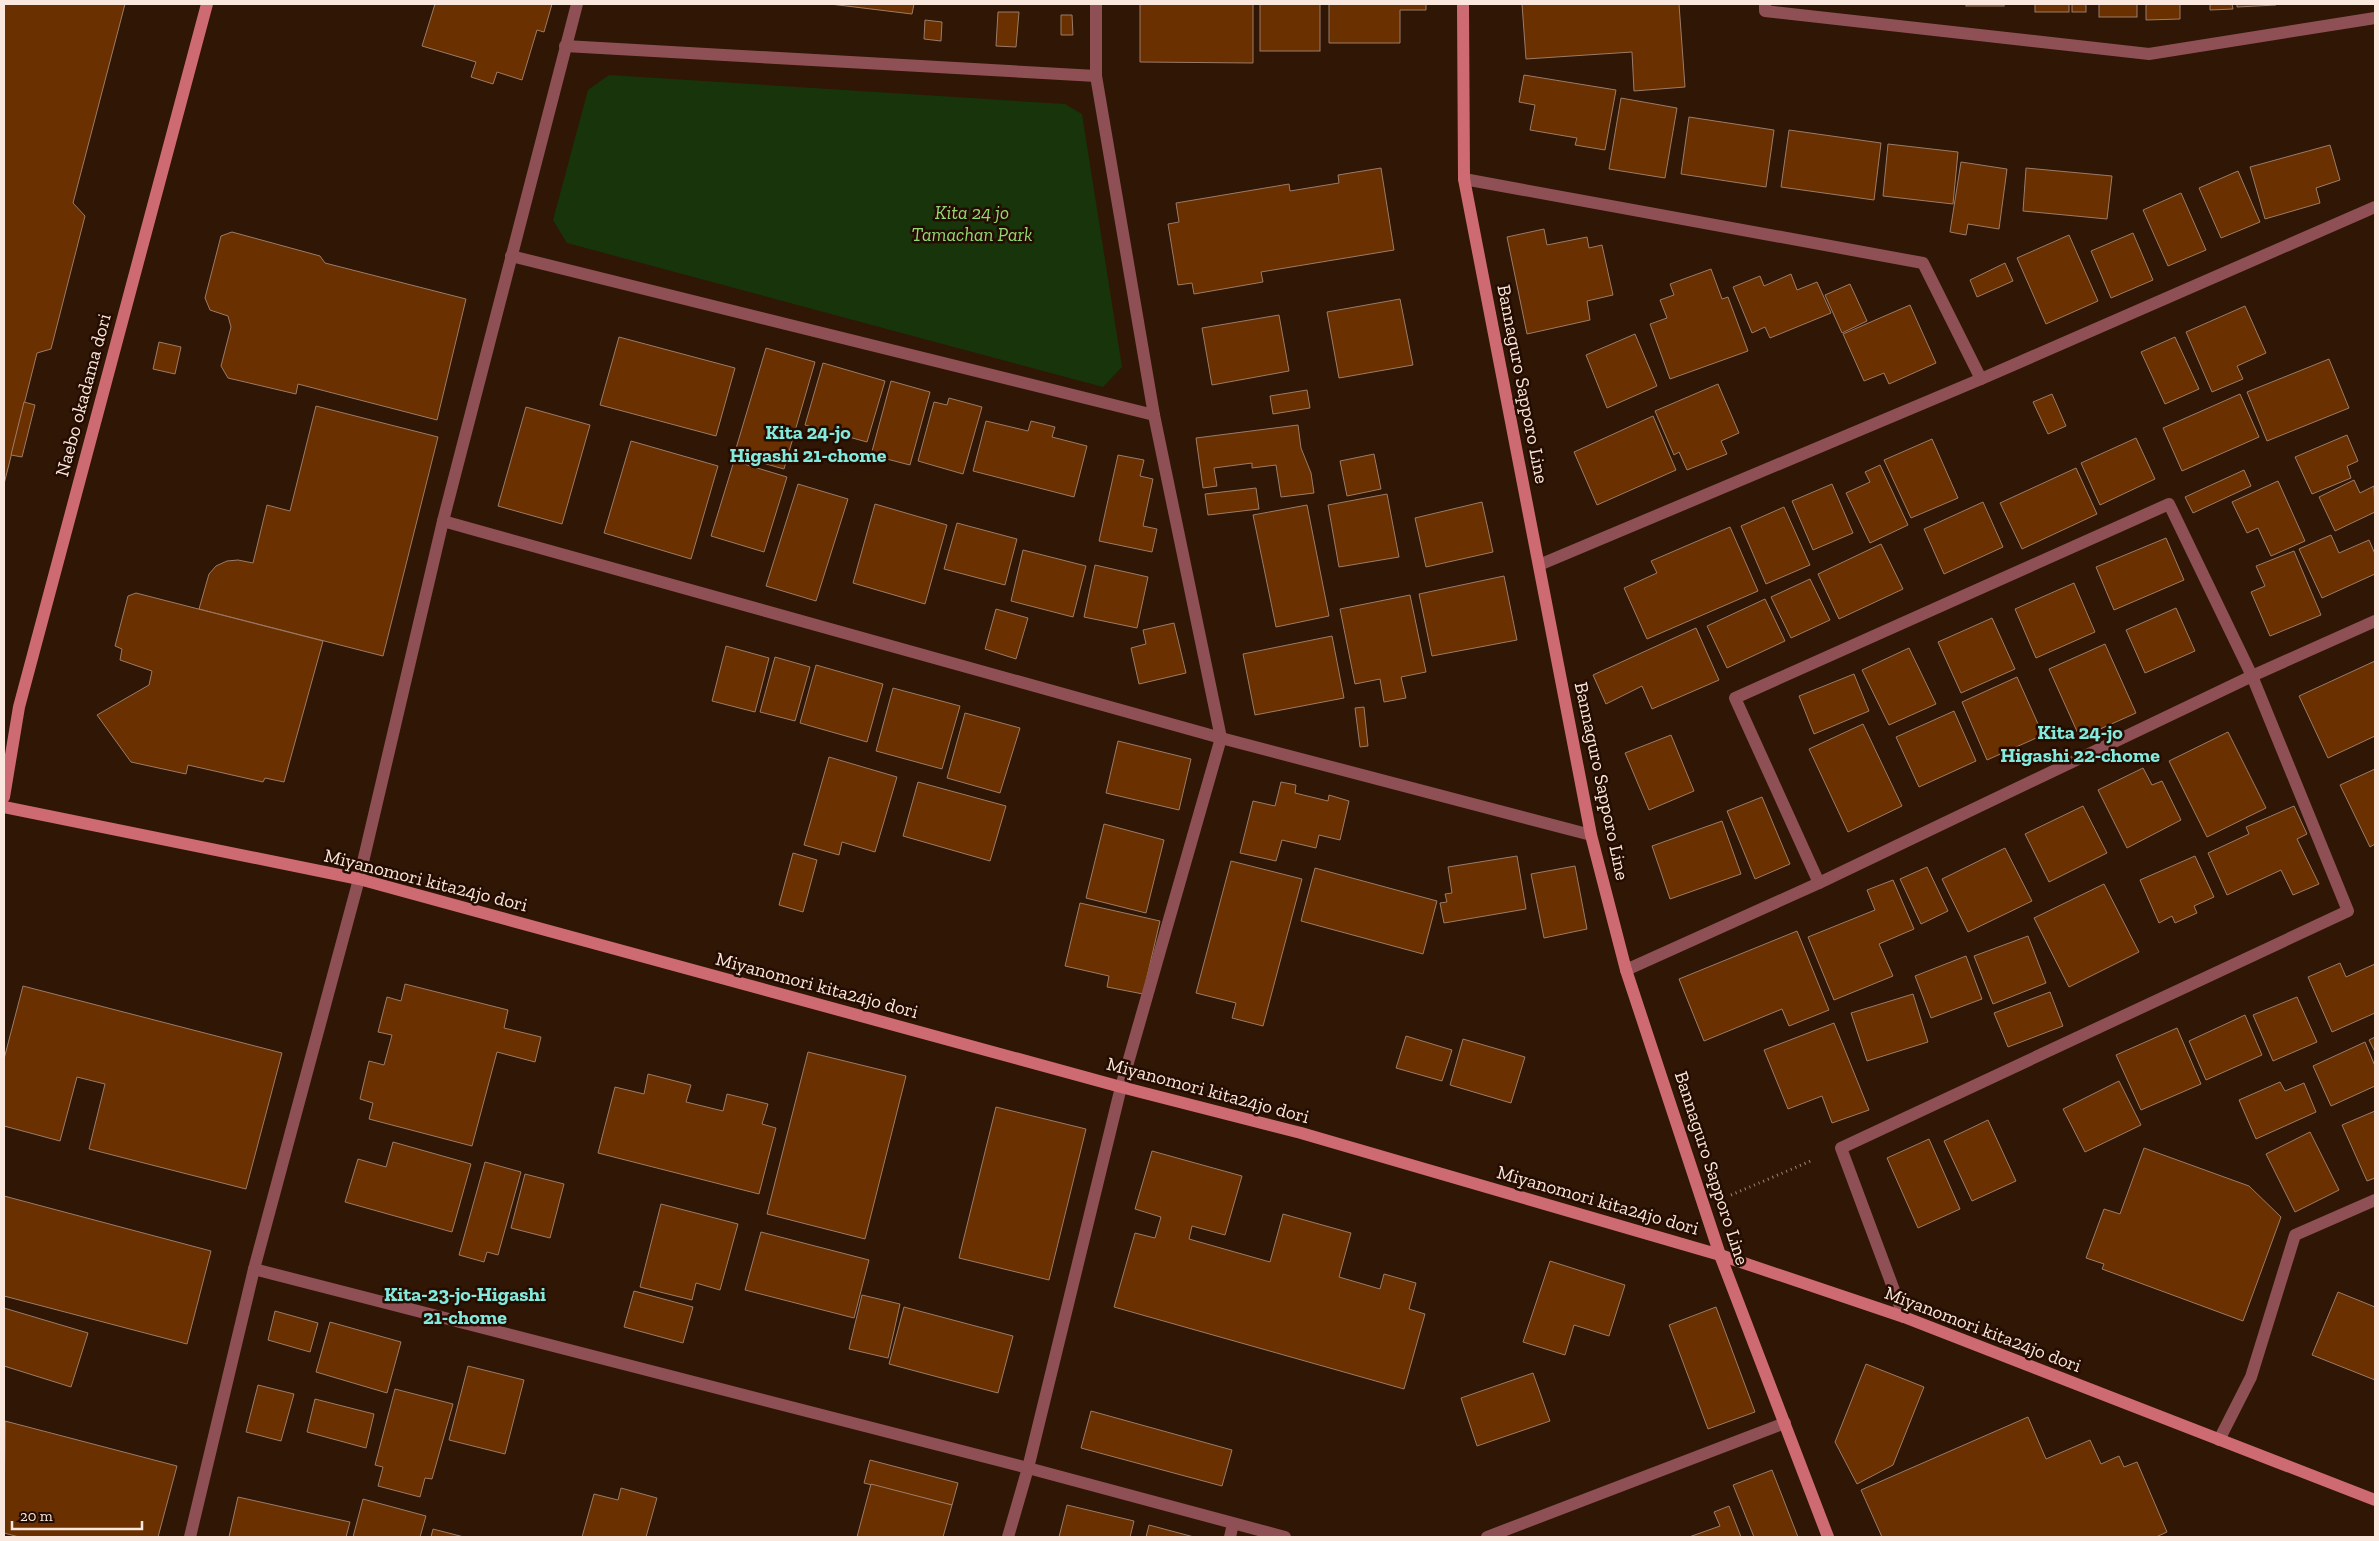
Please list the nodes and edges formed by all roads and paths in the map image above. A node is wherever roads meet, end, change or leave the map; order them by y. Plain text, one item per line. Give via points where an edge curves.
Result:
1 (207, 4) edge
2 (577, 4) edge
3 (1096, 4) edge
4 (1463, 4) edge
5 (1765, 4) edge
6 (2375, 18) edge
7 (564, 46) junction
8 (1096, 76) junction
9 (1464, 179) junction
10 (2375, 207) edge
11 (511, 256) junction
12 (1981, 379) junction
13 (1154, 416) junction
14 (443, 521) junction
15 (1539, 565) junction
16 (2375, 621) edge
17 (2252, 676) junction
18 (1221, 738) junction
19 (4, 798) edge
20 (4, 807) edge
21 (1591, 835) junction
22 (359, 879) junction
23 (1819, 883) junction
24 (1626, 970) junction
25 (1121, 1087) junction
26 (1841, 1148) junction
27 (1731, 1195) dead end
28 (2375, 1200) edge
29 (1720, 1255) junction
30 (254, 1269) junction
31 (1904, 1317) junction
32 (1785, 1423) junction
33 (2219, 1440) junction
34 (1028, 1468) junction
35 (2375, 1500) edge
36 (1233, 1524) junction
37 (190, 1537) edge
38 (1008, 1537) edge
39 (1230, 1537) edge
40 (1285, 1537) edge
41 (1487, 1537) edge
42 (1828, 1537) edge

1 - 19 street, Naebo okadama dori via 19,707
2 - 7 street
3 - 8 street
4 - 9 street, Bannaguro Sapporo Line
5 - 6 street via 1765,11 2149,54
7 - 8 street
7 - 11 street
8 - 13 street
9 - 12 street via 1923,263
9 - 15 street, Bannaguro Sapporo Line
10 - 12 street
11 - 13 street
11 - 14 street
12 - 15 street
13 - 18 street
14 - 18 street
14 - 22 street
15 - 21 street, Bannaguro Sapporo Line
16 - 17 street
17 - 23 street
17 - 23 street via 2170,504 1735,698
17 - 26 street via 2348,911
18 - 21 street
18 - 25 street
20 - 22 street, Miyanomori kita24jo dori
21 - 24 street, Bannaguro Sapporo Line
22 - 25 street, Miyanomori kita24jo dori
22 - 30 street
23 - 24 street
24 - 29 street, Bannaguro Sapporo Line
25 - 29 street, Miyanomori kita24jo dori via 1301,1133
25 - 34 street
26 - 27 path
26 - 31 street
28 - 33 street via 2295,1235 2251,1377
29 - 31 street, Miyanomori kita24jo dori
29 - 32 street, Bannaguro Sapporo Line
30 - 34 street
30 - 37 street
31 - 33 street, Miyanomori kita24jo dori
32 - 41 street
32 - 42 street, Bannaguro Sapporo Line
33 - 35 street, Miyanomori kita24jo dori
34 - 36 street
34 - 38 street
36 - 39 street
36 - 40 street

